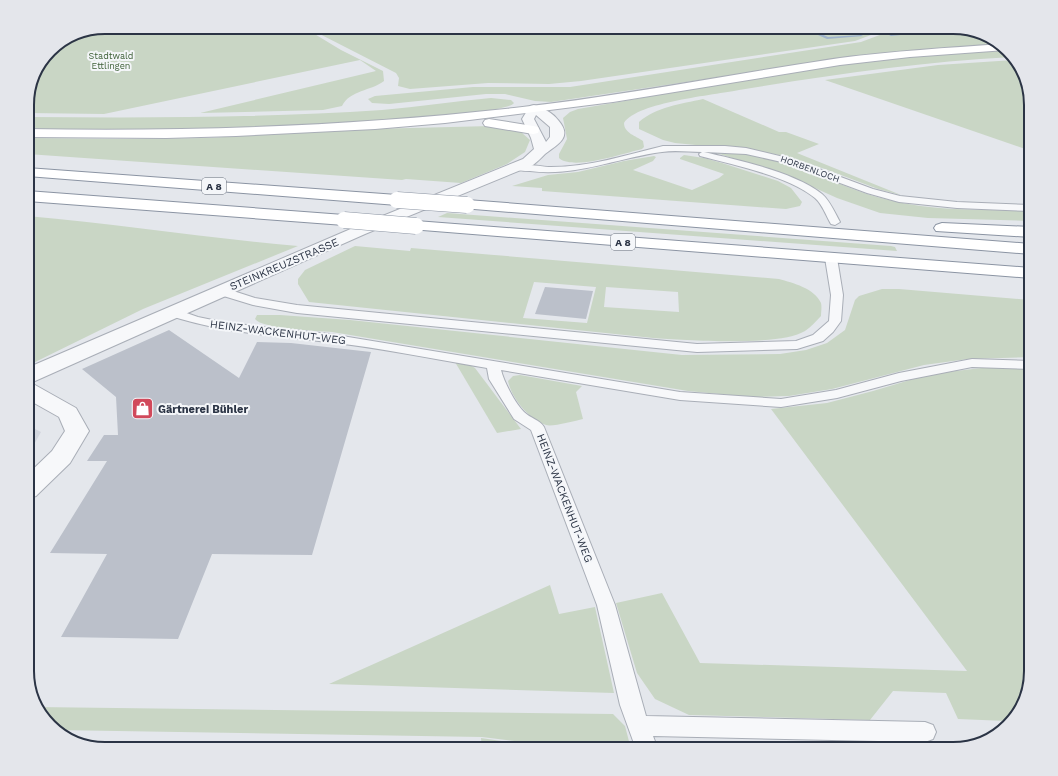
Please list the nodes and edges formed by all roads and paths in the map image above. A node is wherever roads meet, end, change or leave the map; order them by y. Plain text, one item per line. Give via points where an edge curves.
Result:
1 (995, 48) edge
2 (534, 109) junction
3 (434, 120) junction
4 (533, 130) junction
5 (34, 133) edge
6 (685, 148) junction
7 (541, 150) junction
8 (517, 167) junction
9 (34, 173) edge
10 (34, 197) edge
11 (1024, 208) edge
12 (835, 222) junction
13 (713, 223) junction
14 (1024, 232) edge
15 (1024, 248) edge
16 (831, 258) junction
17 (1024, 273) edge
18 (222, 291) junction
19 (172, 312) junction
20 (1024, 365) edge
21 (494, 366) junction
22 (34, 373) edge
23 (34, 394) edge
24 (34, 483) edge
25 (639, 726) junction
26 (925, 732) dead end
27 (645, 742) edge

1 - 2 main road via 845,61
2 - 3 main road
2 - 4 street via 528,119
2 - 7 street, STEINKREUZSTRASSE via 549,117 556,124 558,132 553,143
3 - 4 main road via 507,125
3 - 5 main road via 233,132
4 - 7 street
6 - 8 lane, HORBENLOCH via 648,151 561,170
6 - 11 lane, HORBENLOCH via 725,149 789,160 870,191 899,199
6 - 12 lane via 741,164 796,185 819,197
7 - 8 street, STEINKREUZSTRASSE via 528,162
8 - 18 street, STEINKREUZSTRASSE
9 - 13 main road, A 8, bridge
10 - 16 main road, A 8, bridge
12 - 13 main road, A 8
12 - 14 main road, A 8
13 - 15 main road, A 8
16 - 17 main road, A 8
16 - 18 lane via 837,295 837,309 832,325 818,338 797,345 769,347 697,348 296,309 253,302
18 - 19 street, STEINKREUZSTRASSE
19 - 21 lane, HEINZ-WACKENHUT-WEG via 195,320 227,326 330,338
19 - 22 street, STEINKREUZSTRASSE
20 - 21 lane via 972,363 899,377 836,394 781,403 680,396
21 - 25 lane, HEINZ-WACKENHUT-WEG via 496,379 519,416 537,427 606,605 631,705
23 - 24 street via 68,413 77,431 61,457
25 - 26 lane
25 - 27 lane, HEINZ-WACKENHUT-WEG

